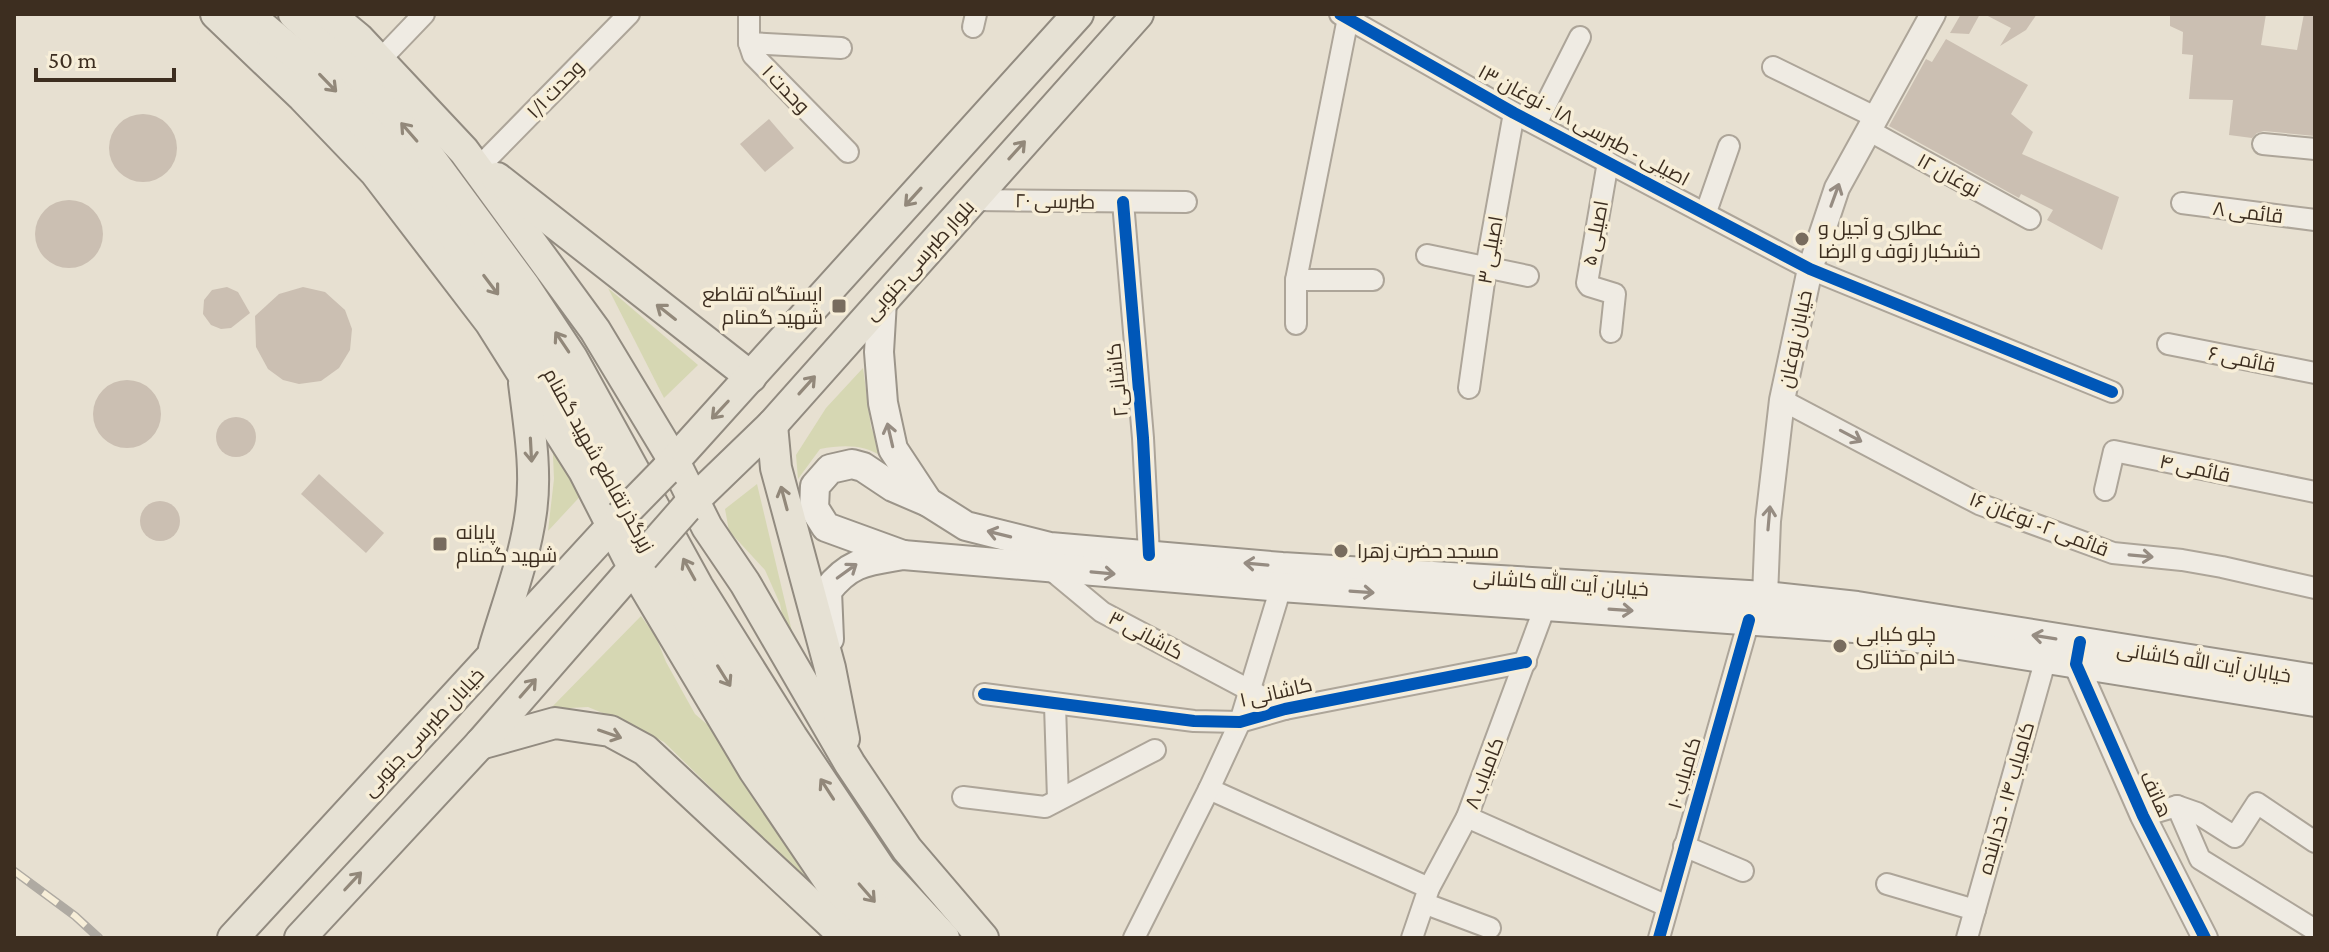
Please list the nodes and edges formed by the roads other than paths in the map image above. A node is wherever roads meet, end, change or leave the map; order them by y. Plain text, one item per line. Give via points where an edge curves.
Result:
1 (216, 14) edge
2 (247, 14) edge
3 (294, 14) edge
4 (329, 14) edge
5 (424, 14) edge
6 (629, 14) edge
7 (749, 14) edge
8 (1078, 14) edge
9 (1138, 14) edge
10 (1933, 14) edge
11 (1344, 16) edge
12 (1580, 37) dead end
13 (749, 43) junction
14 (841, 48) dead end
15 (379, 61) junction
16 (1773, 67) dead end
17 (1514, 113) junction
18 (1872, 123) junction
19 (1536, 124) junction
20 (2263, 144) dead end
21 (1729, 146) dead end
22 (2315, 149) edge
23 (848, 152) dead end
24 (472, 158) junction
25 (1608, 162) junction
26 (973, 200) junction
27 (1123, 202) junction
28 (1186, 202) dead end
29 (2182, 203) dead end
30 (1706, 212) junction
31 (2030, 219) dead end
32 (2315, 220) edge
33 (1427, 255) dead end
34 (1486, 268) junction
35 (1810, 269) junction
36 (1528, 276) dead end
37 (1296, 280) junction
38 (1373, 280) dead end
39 (882, 301) junction
40 (1296, 324) dead end
41 (1611, 332) dead end
42 (2168, 344) dead end
43 (523, 373) junction
44 (2315, 373) edge
45 (751, 377) junction
46 (1469, 388) dead end
47 (2112, 392) dead end
48 (1782, 400) junction
49 (772, 425) junction
50 (669, 466) junction
51 (2105, 490) dead end
52 (2315, 492) edge
53 (928, 502) junction
54 (690, 504) junction
55 (616, 521) junction
56 (903, 555) junction
57 (1149, 555) junction
58 (638, 562) junction
59 (1049, 568) junction
60 (1281, 587) junction
61 (2315, 588) edge
62 (1765, 596) junction
63 (1546, 604) junction
64 (1749, 620) junction
65 (2078, 653) junction
66 (491, 658) junction
67 (2046, 658) junction
68 (1526, 662) junction
69 (830, 668) junction
70 (2315, 679) edge
71 (1251, 691) junction
72 (984, 694) dead end
73 (2315, 702) edge
74 (1055, 705) junction
75 (1285, 709) junction
76 (1240, 722) junction
77 (480, 744) junction
78 (1155, 750) dead end
79 (850, 764) junction
80 (1209, 789) junction
81 (963, 797) dead end
82 (1058, 799) junction
83 (2177, 806) junction
84 (2143, 816) junction
85 (1467, 817) junction
86 (2315, 842) edge
87 (1684, 846) junction
88 (1743, 871) dead end
89 (1887, 884) dead end
90 (1428, 896) junction
91 (1667, 906) junction
92 (1975, 910) junction
93 (1490, 928) dead end
94 (2315, 930) edge
95 (233, 938) edge
96 (300, 938) edge
97 (847, 938) edge
98 (876, 938) edge
99 (909, 938) edge
100 (944, 938) edge
101 (983, 938) edge
102 (1134, 938) edge
103 (1412, 938) edge
104 (1659, 938) edge
105 (1967, 938) edge
106 (2205, 938) edge

1 - 43 main road via 375,172
2 -> 99 main road, زیرگذر تقاطع شهید گمنام via 324,78 392,155 507,305 552,373 677,602 756,727 861,887
100 -> 3 main road, زیرگذر تقاطع شهید گمنام via 881,870 784,724 698,587 572,358 525,287 416,139 342,57
4 - 15 main road
5 - 15 street
6 - 24 street, وحدت ۱/۱
7 - 13 street, وحدت ۱
8 -> 45 main road
26 -> 9 main road, بلوار طبرسی جنوبی
10 - 18 street, خیابان نوغان
11 - 17 street, اصیلی - طبرسی ۱۸ - نوغان ۱۳
11 - 37 street
12 - 19 street
13 - 14 street
13 - 23 street, وحدت ۱ via 753,55
15 - 24 main road
16 - 18 street, نوغان ۱۲
17 - 19 street, اصیلی - طبرسی ۱۸ - نوغان ۱۳
17 - 34 street, اصیلی ۳
18 - 31 street, نوغان ۱۲
35 -> 18 street, خیابان نوغان via 1837,188
19 - 25 street, اصیلی - طبرسی ۱۸ - نوغان ۱۳
20 - 22 street
21 - 30 street
45 -> 24 main road
24 - 50 main road via 595,330
25 - 30 street, اصیلی - طبرسی ۱۸ - نوغان ۱۳
25 - 41 street, اصیلی ۵ via 1587,283 1615,294
26 - 27 street, طبرسی ۲۰
26 - 39 main road, بلوار طبرسی جنوبی
27 - 28 street, طبرسی ۲۰
27 - 57 street, کاشانی۲
29 - 32 street, قائمی ۸
30 - 35 street, اصیلی - طبرسی ۱۸ - نوغان ۱۳
33 - 34 street
34 - 36 street
34 - 46 street, اصیلی ۳
35 - 47 street, اصیلی - طبرسی ۱۸ - نوغان ۱۳
35 - 48 street, خیابان نوغان
37 - 38 street
37 - 40 street
49 -> 39 main road, بلوار طبرسی جنوبی
53 -> 39 main road, خیابان آیت الله کاشانی via 893,449 879,352
42 - 44 street, قائمی ۶
43 - 55 main road
43 -> 66 main road via 531,511
45 -> 50 main road
48 -> 61 street, قائمی ۲- نوغان ۱۶ via 1979,504 2113,553 2208,564
62 -> 48 street, خیابان نوغان
49 - 54 main road, بلوار طبرسی جنوبی
69 -> 49 main road via 776,468
50 - 54 main road
50 - 55 main road, خیابان طبرسی جنوبی, bridge
51 - 52 street, قائمی ۴ via 2114,451
53 - 56 main road via 852,464 830,469 815,486 814,508 826,527
57 -> 53 main road, خیابان آیت الله کاشانی via 1050,547 966,526
54 - 58 main road, بلوار طبرسی جنوبی, bridge
54 - 79 main road via 745,583
55 - 58 main road
55 - 66 main road, خیابان طبرسی جنوبی
56 - 59 main road, خیابان آیت الله کاشانی
69 -> 56 main road, خیابان آیت الله کاشانی via 827,591 841,573 860,563
62 -> 57 main road, خیابان آیت الله کاشانی
77 -> 58 main road
58 - 98 main road via 754,770 844,903
59 -> 60 main road, خیابان آیت الله کاشانی
59 - 71 street, کاشانی ۳ via 1102,612
60 -> 63 main road, خیابان آیت الله کاشانی
60 - 71 street
65 -> 62 main road, خیابان آیت الله کاشانی via 1857,606
63 -> 64 main road, خیابان آیت الله کاشانی
63 - 68 street, کامیاب ۸
64 - 67 main road, خیابان آیت الله کاشانی via 1854,628
64 - 87 street, کامیاب ۱۰
65 - 67 main road, خیابان آیت الله کاشانی
65 - 70 main road, خیابان آیت الله کاشانی
65 - 73 main road, خیابان آیت الله کاشانی
65 - 84 street, هاتف
66 - 95 main road, خیابان طبرسی جنوبی
67 - 92 street, کامیاب ۱۴ - خدابنده
68 - 75 street, کاشانی ۱
68 - 85 street, کامیاب ۸
69 - 79 main road
71 - 75 street, کاشانی ۳
71 - 76 street
72 - 74 street, کاشانی ۱
74 - 76 street, کاشانی ۱
74 - 82 street
75 - 76 street, کاشانی ۱
76 - 80 street
96 -> 77 main road
77 -> 97 main road via 555,723 610,731 645,750
78 - 82 street
79 - 101 main road via 907,849
80 - 90 street
80 - 102 street
81 - 82 street via 1045,807
83 - 84 street
83 - 86 street via 2235,837 2257,803
83 - 94 street via 2200,859
84 - 106 street, هاتف
85 - 90 street, کامیاب ۸
85 - 91 street
87 - 88 street
87 - 91 street, کامیاب ۱۰
89 - 92 street
90 - 93 street
90 - 103 street, کامیاب ۸
91 - 104 street, کامیاب ۱۰
92 - 105 street, کامیاب ۱۴ - خدابنده

